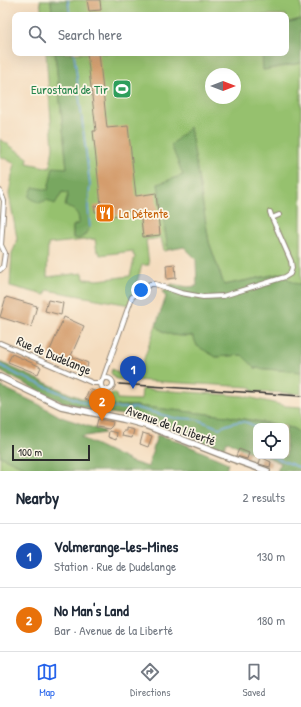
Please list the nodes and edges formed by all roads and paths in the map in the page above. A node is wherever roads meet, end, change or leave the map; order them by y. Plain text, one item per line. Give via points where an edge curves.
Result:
1 (0, 191) edge
2 (270, 212) dead end
3 (280, 215) dead end
4 (272, 218) junction
5 (0, 270) edge
6 (0, 343) edge
7 (0, 376) edge
8 (104, 379) junction
9 (100, 383) junction
10 (267, 471) edge

1 - 5 street via 4,201 1,245 5,252 3,267
2 - 4 street
3 - 4 street
4 - 8 street via 291,261 290,274 223,296 203,297 150,284 132,297
6 - 9 street, Rue de Dudelange via 93,383
7 - 10 main road, Avenue de la Liberté via 61,406 145,425
8 - 9 street, Rue de Dudelange
8 - 9 street, Rue de Dudelange via 112,381 111,389 104,390

